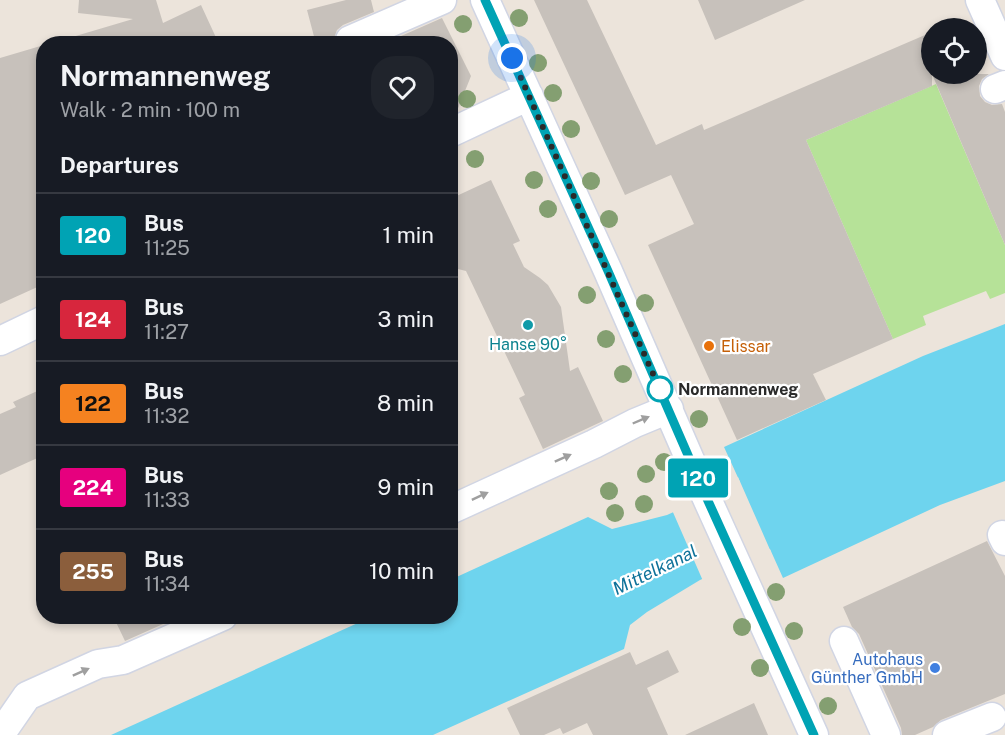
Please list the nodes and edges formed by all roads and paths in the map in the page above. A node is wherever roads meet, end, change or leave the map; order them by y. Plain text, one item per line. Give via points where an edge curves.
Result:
1 (441, 0) edge
2 (485, 0) edge
3 (980, 0) edge
4 (359, 36) edge
5 (1005, 56) edge
6 (529, 96) junction
7 (458, 129) edge
8 (36, 324) edge
9 (0, 341) edge
10 (669, 409) junction
11 (458, 506) edge
12 (205, 624) edge
13 (844, 641) dead end
14 (999, 721) edge
15 (0, 735) edge
16 (814, 735) edge
17 (886, 735) edge
18 (947, 735) edge

1 - 4 street
2 - 6 street
3 - 5 street
6 - 7 street
6 - 10 street
8 - 9 street
11 -> 10 street
10 - 16 street
15 -> 12 street via 27,696 98,664 123,660
13 - 17 street
14 - 18 street

